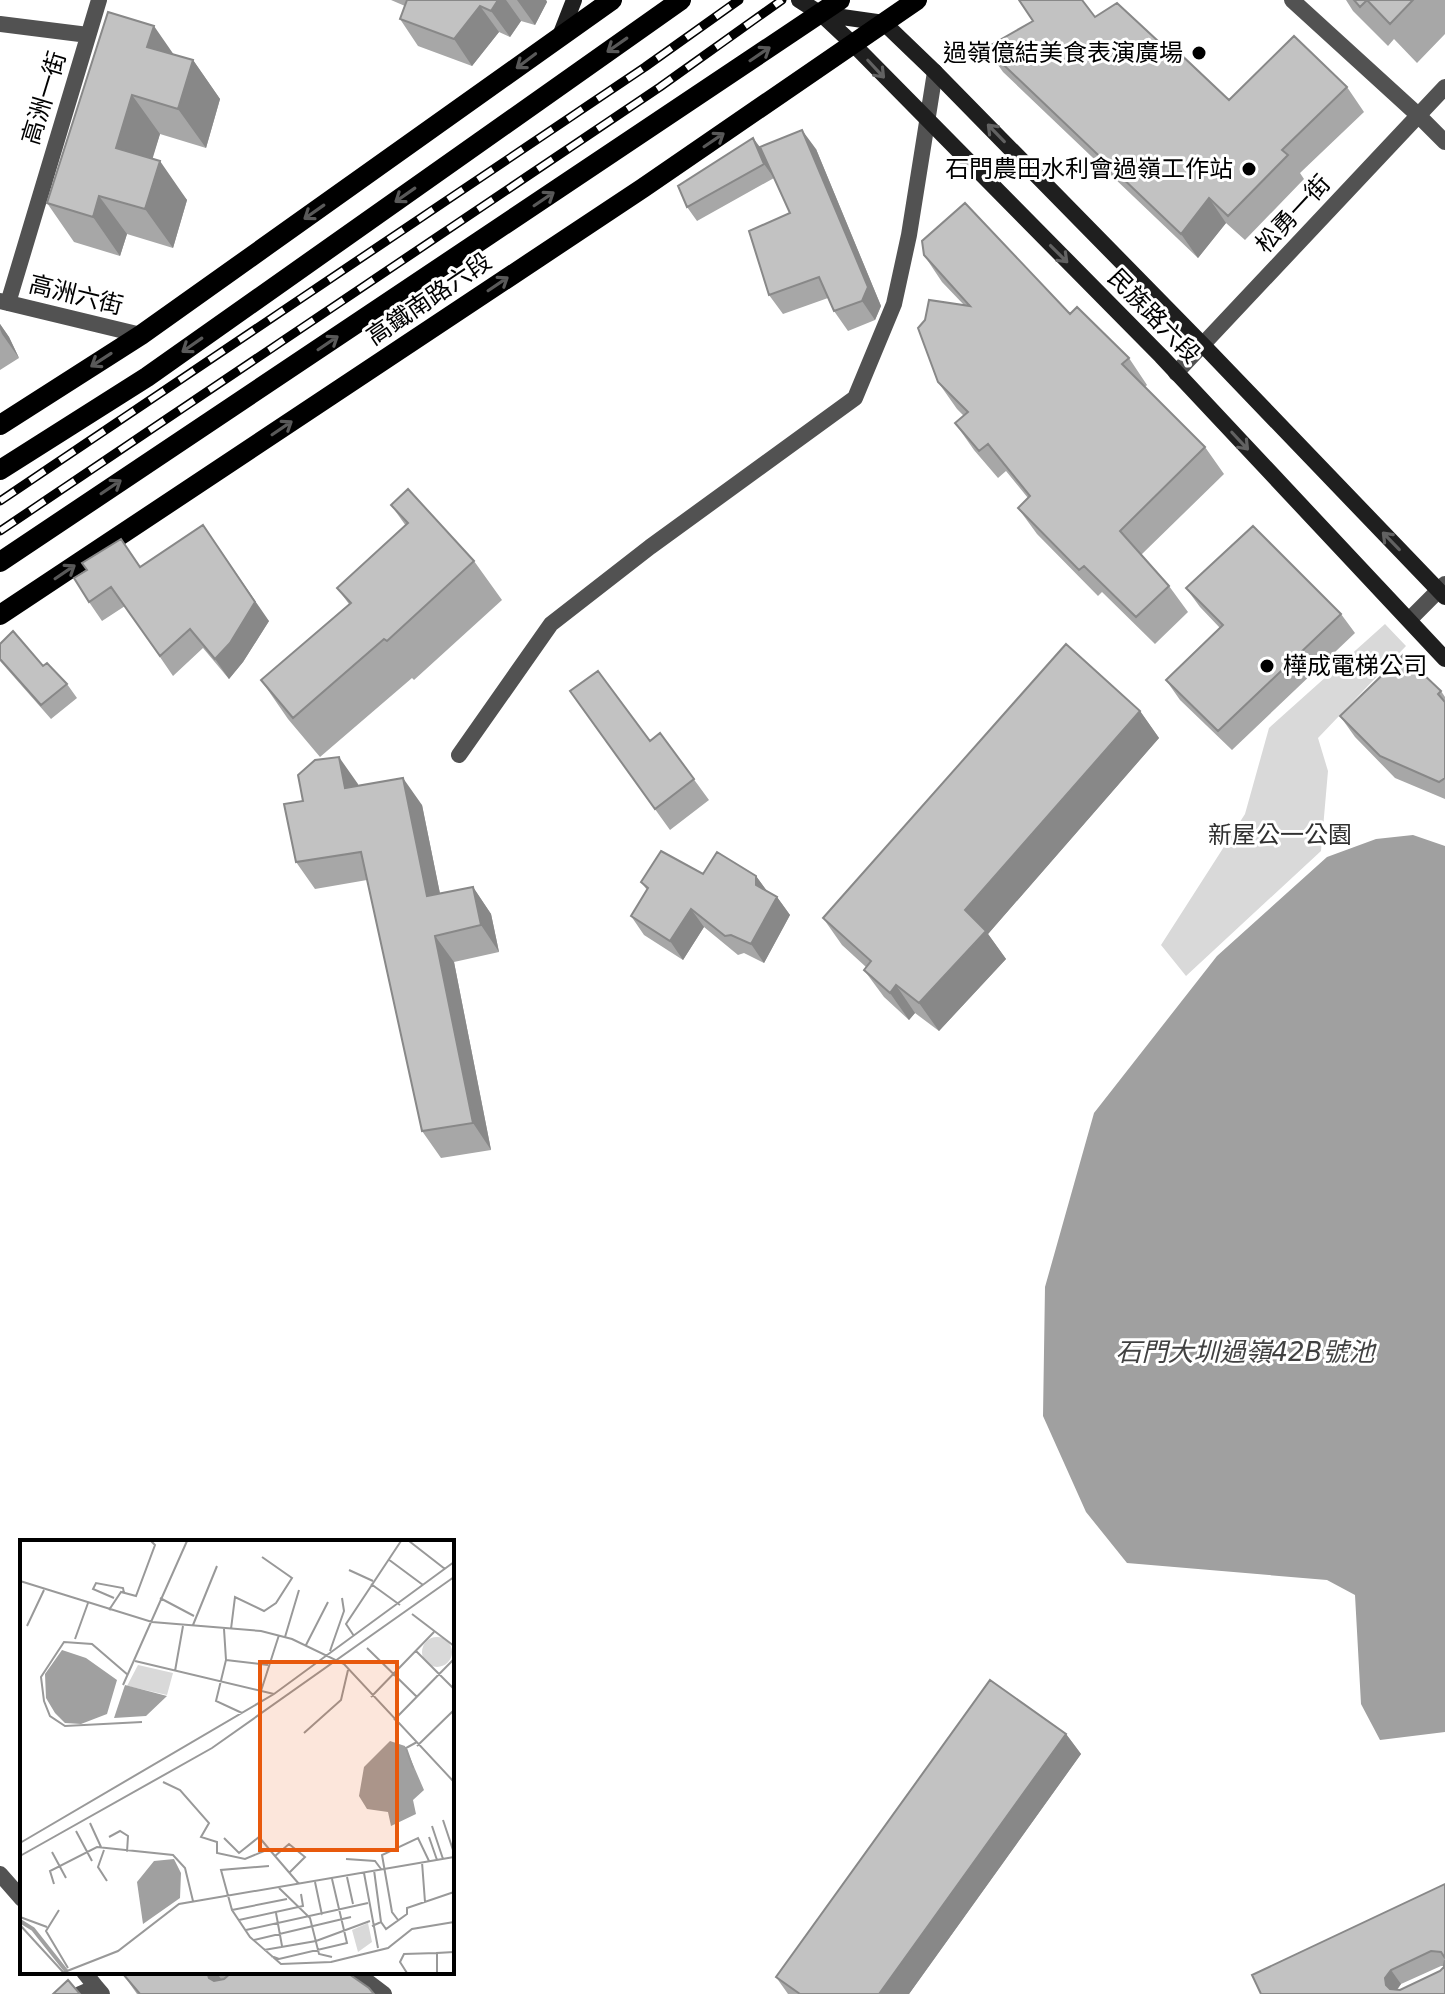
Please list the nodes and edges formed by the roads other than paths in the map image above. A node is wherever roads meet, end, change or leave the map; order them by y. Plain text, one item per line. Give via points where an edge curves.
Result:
1 (99, 0) edge
2 (574, 0) edge
3 (612, 0) edge
4 (681, 0) edge
5 (799, 0) edge
6 (840, 0) edge
7 (917, 0) edge
8 (1292, 0) edge
9 (821, 14) junction
10 (884, 23) junction
11 (0, 24) edge
12 (88, 35) junction
13 (560, 36) junction
14 (853, 44) junction
15 (935, 72) junction
16 (1445, 87) edge
17 (1418, 115) junction
18 (928, 122) junction
19 (1445, 142) edge
20 (4, 302) edge
21 (141, 335) junction
22 (1203, 345) junction
23 (1176, 373) junction
24 (0, 425) edge
25 (0, 470) edge
26 (0, 562) edge
27 (1443, 591) edge
28 (0, 615) edge
29 (1409, 620) junction
30 (1445, 659) edge
31 (459, 755) dead end
32 (0, 1874) edge
33 (20, 1897) edge
34 (86, 1974) edge
35 (358, 1974) edge
36 (99, 1990) edge
37 (80, 1994) edge
38 (384, 1994) edge

1 - 12 street, 高洲一街
2 - 13 main road
3 - 13 main road
4 -> 25 main road via 147,377
5 - 9 main road, 民族路六段
6 - 9 main road, 高鐵南路六段
7 - 10 main road, 高鐵南路六段
8 - 17 street
9 - 10 main road, 民族路六段
9 - 14 main road, 民族路六段
26 -> 9 main road, 高鐵南路六段
10 - 14 main road, 高鐵南路六段
10 - 15 main road, 民族路六段
11 - 12 street
12 - 20 street, 高洲一街
13 -> 21 main road
14 -> 18 main road, 民族路六段
28 -> 14 main road, 高鐵南路六段
15 - 18 street
22 -> 15 main road, 民族路六段
16 - 17 street, 松勇一街
17 - 19 street
17 - 22 street, 松勇一街
18 -> 23 main road, 民族路六段
18 - 31 street via 894,304 855,398 551,624
20 - 21 street, 高洲六街
21 -> 24 main road
22 - 23 street, 松勇一街
27 -> 22 main road, 民族路六段
23 -> 29 main road, 民族路六段
27 - 29 street
29 - 30 main road, 民族路六段
32 - 33 street
34 - 36 street
35 - 38 street
36 - 37 street

